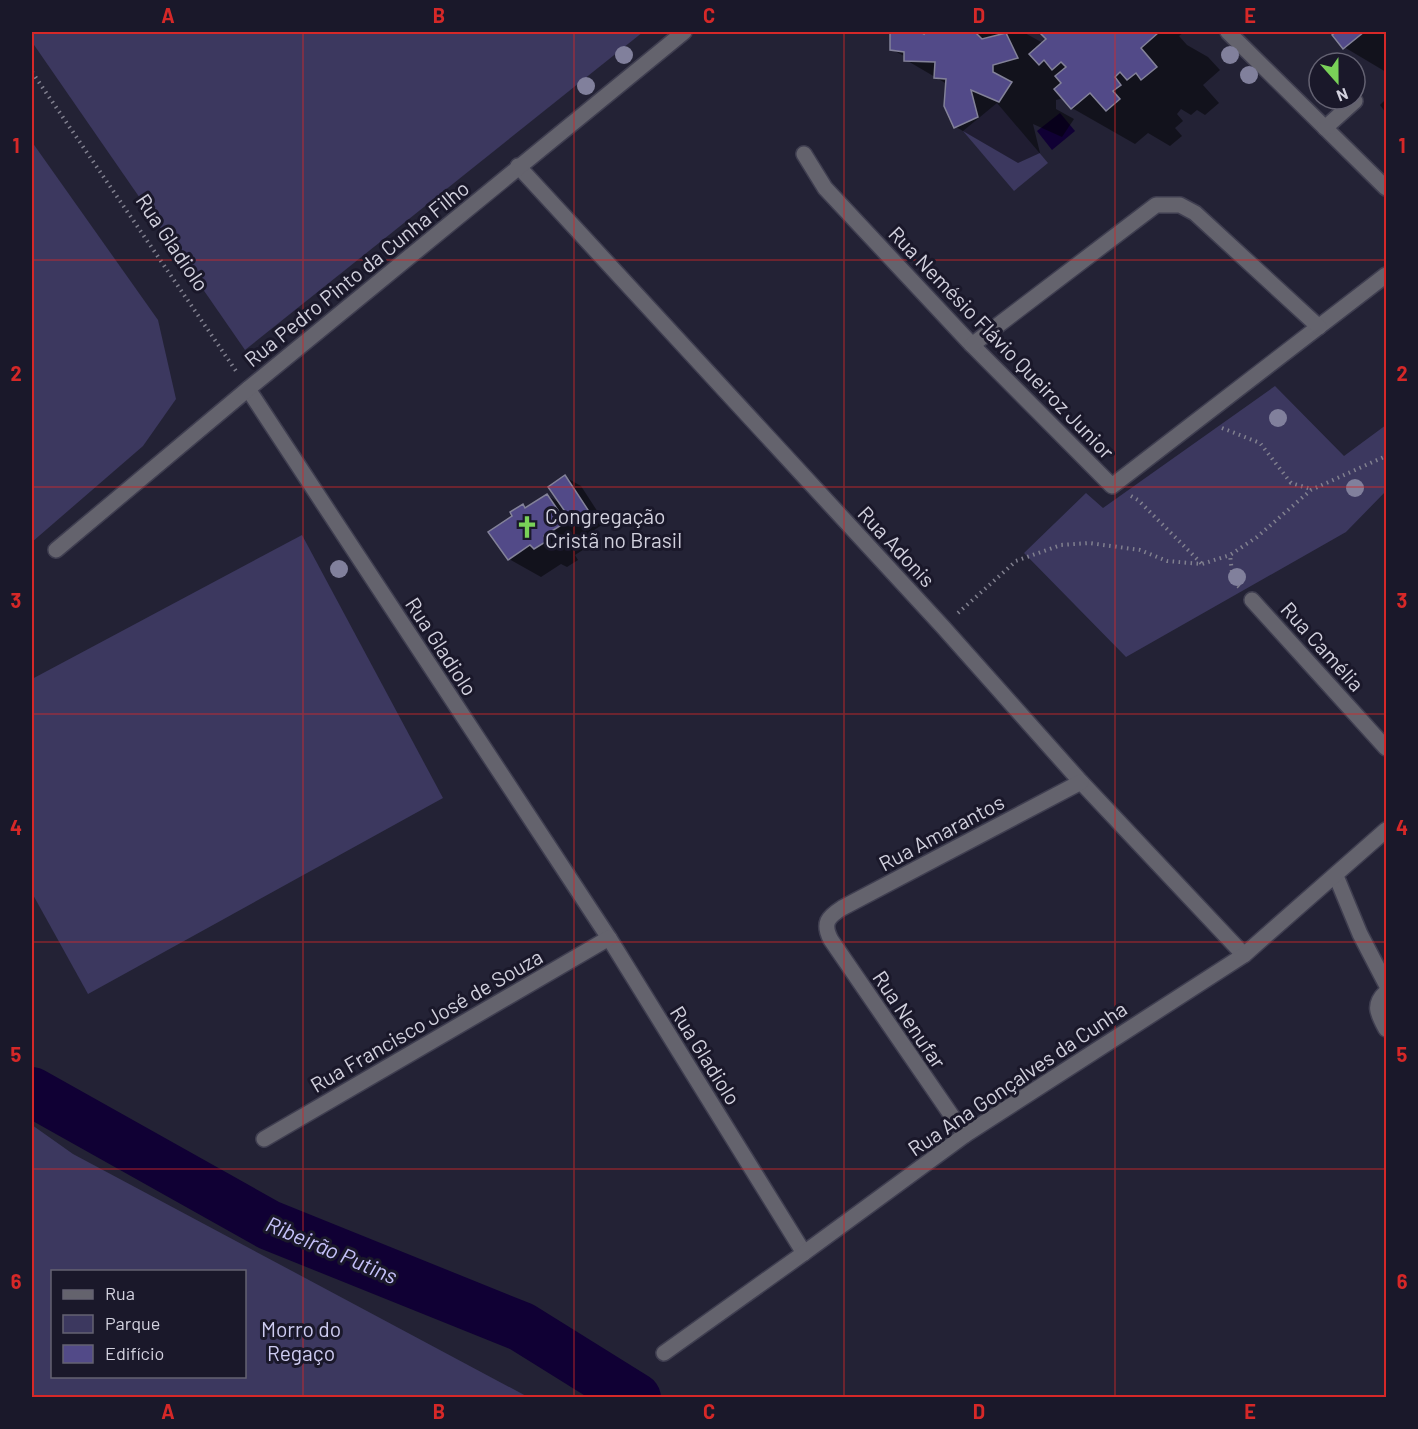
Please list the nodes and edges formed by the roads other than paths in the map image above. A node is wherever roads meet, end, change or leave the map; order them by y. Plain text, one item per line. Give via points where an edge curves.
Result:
1 (684, 32) edge
2 (1228, 32) edge
3 (1343, 111) edge
4 (1325, 128) junction
5 (804, 154) dead end
6 (518, 166) junction
7 (1386, 189) edge
8 (1386, 275) edge
9 (1319, 327) junction
10 (972, 345) junction
11 (248, 389) junction
12 (56, 550) dead end
13 (1252, 600) road end
14 (1386, 748) edge
15 (1081, 782) junction
16 (1386, 830) edge
17 (1336, 876) junction
18 (826, 925) joint
19 (609, 938) junction
20 (1244, 955) junction
21 (1386, 984) edge
22 (1386, 992) edge
23 (1386, 1029) edge
24 (965, 1135) junction
25 (264, 1139) dead end
26 (804, 1253) junction
27 (664, 1353) dead end

1 - 6 street, Rua Pedro Pinto da Cunha Filho
2 - 4 street
3 - 4 street
4 - 7 street
5 - 10 street, Rua Nemésio Flávio Queiroz Junior via 825,188
6 - 11 street, Rua Pedro Pinto da Cunha Filho
6 - 15 street, Rua Adonis
8 - 9 street, Rua Nemésio Flávio Queiroz Junior
9 - 10 street via 1195,213 1180,205 1156,205
9 - 10 street, Rua Nemésio Flávio Queiroz Junior via 1112,486
11 - 12 street, Rua Pedro Pinto da Cunha Filho
11 - 19 street, Rua Gladiolo
13 - 14 street, Rua Camélia
15 - 18 street, Rua Amarantos via 842,908
15 - 20 street, Rua Adonis
16 - 17 street, Rua Ana Gonçalves da Cunha
17 - 20 street, Rua Ana Gonçalves da Cunha
17 - 21 street
18 - 24 street, Rua Nenufar via 831,940
19 - 25 street, Rua Francisco José de Souza
19 - 26 street, Rua Gladiolo
20 - 24 street, Rua Ana Gonçalves da Cunha
22 - 23 street via 1377,1009
24 - 26 street, Rua Ana Gonçalves da Cunha
26 - 27 street, Rua Ana Gonçalves da Cunha

